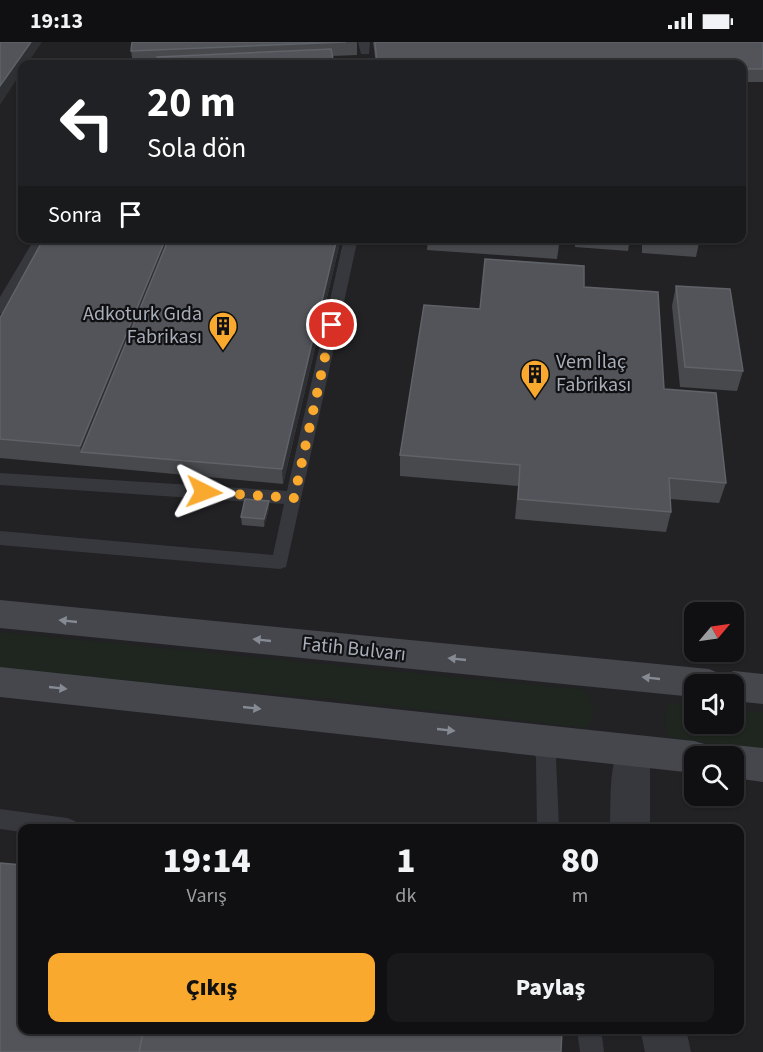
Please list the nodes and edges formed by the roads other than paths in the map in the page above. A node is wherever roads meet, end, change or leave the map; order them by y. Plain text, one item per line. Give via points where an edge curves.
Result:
1 (39, 243) edge
2 (350, 243) edge
3 (0, 310) edge
4 (0, 479) edge
5 (294, 498) junction
6 (0, 538) edge
7 (0, 614) edge
8 (0, 682) edge
9 (684, 682) edge
10 (744, 687) edge
11 (763, 689) edge
12 (539, 740) junction
13 (635, 751) junction
14 (684, 757) edge
15 (744, 763) edge
16 (763, 765) edge
17 (0, 819) edge
18 (37, 824) edge
19 (549, 824) edge
20 (630, 824) edge
21 (590, 1034) edge
22 (664, 1034) edge
23 (592, 1052) edge
24 (668, 1052) edge

1 - 3 lane
2 - 5 lane
4 - 5 lane
5 - 6 lane via 280,562
9 -> 7 main road, Fatih Bulvarı
8 -> 12 main road
10 - 11 main road
12 - 13 main road
12 - 19 lane via 546,758
13 - 14 main road
13 - 20 street
15 - 16 main road
17 - 18 lane
21 - 23 lane
22 - 24 street

